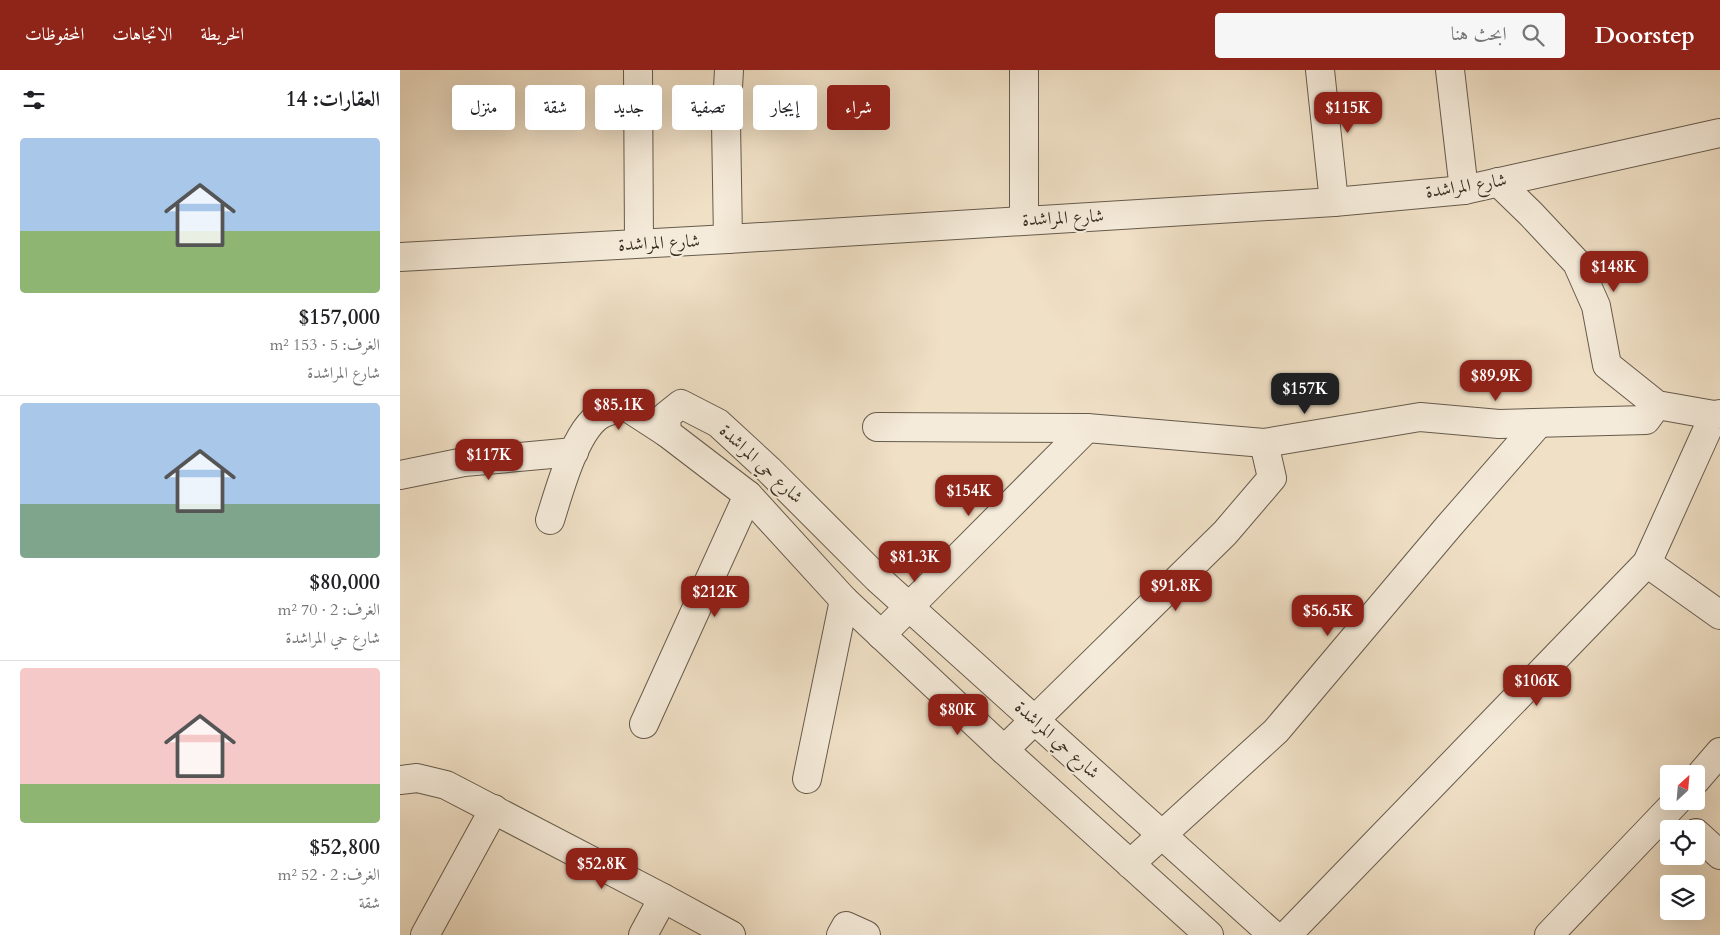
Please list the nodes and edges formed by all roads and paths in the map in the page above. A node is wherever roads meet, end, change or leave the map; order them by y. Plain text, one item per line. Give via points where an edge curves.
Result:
1 (638, 70) edge
2 (729, 70) edge
3 (1024, 70) edge
4 (1320, 70) edge
5 (1450, 70) edge
6 (1720, 133) edge
7 (1498, 182) junction
8 (1464, 190) junction
9 (1334, 202) junction
10 (1024, 220) junction
11 (728, 239) junction
12 (639, 243) junction
13 (400, 257) edge
14 (1658, 405) junction
15 (1717, 414) edge
16 (1539, 423) junction
17 (877, 427) dead end
18 (1087, 428) junction
19 (667, 433) junction
20 (1264, 443) junction
21 (574, 452) junction
22 (400, 475) edge
23 (748, 495) junction
24 (550, 520) dead end
25 (1647, 563) junction
26 (844, 600) junction
27 (910, 607) junction
28 (1720, 615) edge
29 (881, 635) junction
30 (1035, 720) junction
31 (644, 724) dead end
32 (1004, 750) junction
33 (1720, 752) edge
34 (1705, 770) edge
35 (808, 779) dead end
36 (400, 780) edge
37 (494, 809) junction
38 (1669, 810) edge
39 (1162, 835) junction
40 (1705, 841) edge
41 (1720, 855) edge
42 (1130, 864) junction
43 (663, 898) junction
44 (425, 935) edge
45 (643, 935) edge
46 (731, 935) edge
47 (841, 935) edge
48 (866, 935) edge
49 (1209, 935) edge
50 (1273, 935) edge
51 (1287, 935) edge
52 (1549, 935) edge

1 - 12 street
2 - 11 street via 726,122
3 - 10 street
4 - 9 street
5 - 8 street
6 - 7 street, شارع المراشدة
7 - 8 street, شارع المراشدة
7 - 14 street via 1577,262 1596,306 1607,365
8 - 9 street, شارع المراشدة
9 - 10 street, شارع المراشدة
10 - 11 street, شارع المراشدة
11 - 12 street, شارع المراشدة
12 - 13 street, شارع المراشدة
14 - 15 street
14 - 16 street via 1646,420
15 - 25 street
16 - 20 street via 1499,424 1420,417
16 - 39 street via 1276,731
17 - 18 street
18 - 20 street
18 - 27 street
19 - 21 street via 627,407 602,413 584,431
19 - 23 street, شارع حي المراشدة
19 - 27 street, شارع حي المراشدة via 666,416 681,404 718,423
20 - 30 street via 1272,478 1226,533
21 - 22 street via 464,462
21 - 24 street
23 - 26 street, شارع حي المراشدة
23 - 31 street
25 - 28 street
25 - 51 street
26 - 29 street, شارع حي المراشدة
26 - 35 street
27 - 29 street
27 - 30 street, شارع حي المراشدة
29 - 32 street, شارع حي المراشدة
30 - 32 street
30 - 39 street, شارع حي المراشدة
32 - 42 street, شارع حي المراشدة
33 - 34 street
36 - 37 street via 417,778 446,785
37 - 43 street
37 - 44 street
38 - 52 street
39 - 42 street
39 - 50 street, شارع حي المراشدة
40 - 41 street
42 - 49 street, شارع حي المراشدة
43 - 45 street
43 - 46 street
47 - 48 street via 846,926

